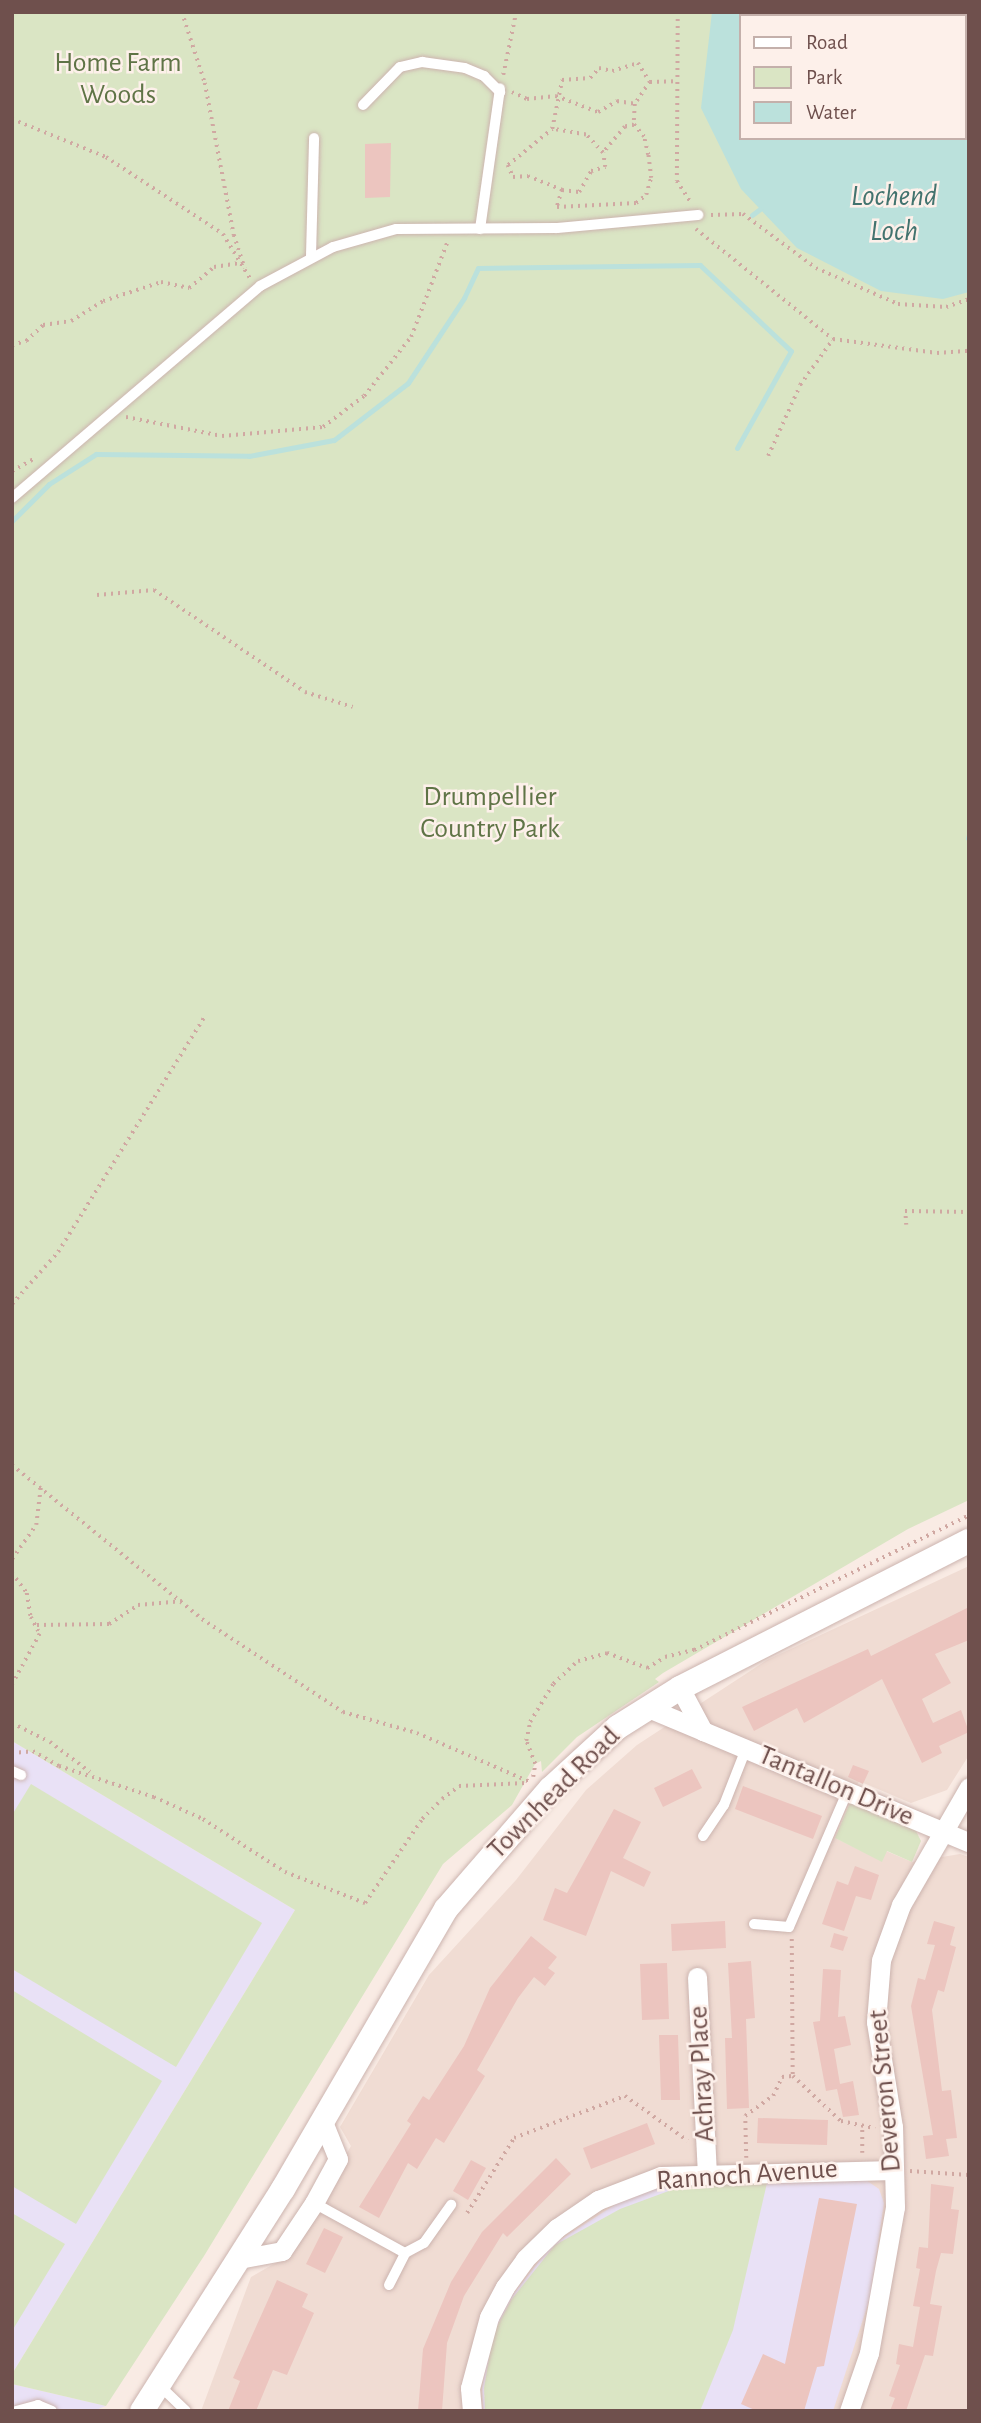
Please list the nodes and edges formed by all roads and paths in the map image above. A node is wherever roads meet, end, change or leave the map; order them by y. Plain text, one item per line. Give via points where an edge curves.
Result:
1 (182, 12) edge
2 (516, 12) edge
3 (678, 12) edge
4 (675, 81) junction
5 (650, 82) junction
6 (500, 90) junction
7 (556, 96) junction
8 (635, 104) junction
9 (363, 105) dead end
10 (12, 119) edge
11 (634, 125) junction
12 (552, 129) junction
13 (314, 138) dead end
14 (603, 153) junction
15 (508, 165) junction
16 (488, 176) junction
17 (562, 191) junction
18 (698, 215) junction
19 (680, 217) junction
20 (453, 229) junction
21 (480, 229) junction
22 (311, 257) junction
23 (240, 263) junction
24 (248, 276) junction
25 (260, 286) junction
26 (969, 299) edge
27 (833, 339) junction
28 (12, 345) edge
29 (969, 351) edge
30 (113, 415) junction
31 (768, 456) dead end
32 (12, 498) edge
33 (97, 595) dead end
34 (353, 707) dead end
35 (204, 1017) dead end
36 (969, 1212) edge
37 (906, 1225) dead end
38 (12, 1304) edge
39 (12, 1465) edge
40 (41, 1488) junction
41 (969, 1515) edge
42 (969, 1541) edge
43 (12, 1559) edge
44 (12, 1573) edge
45 (183, 1601) junction
46 (37, 1625) junction
47 (12, 1685) edge
48 (680, 1688) junction
49 (648, 1708) junction
50 (12, 1723) edge
51 (703, 1731) junction
52 (746, 1749) junction
53 (12, 1753) edge
54 (95, 1776) junction
55 (541, 1786) junction
56 (969, 1787) edge
57 (848, 1790) junction
58 (944, 1831) junction
59 (703, 1836) dead end
60 (969, 1842) edge
61 (754, 1924) dead end
62 (789, 1927) junction
63 (697, 1977) dead end
64 (793, 2076) junction
65 (323, 2122) junction
66 (893, 2127) junction
67 (862, 2128) junction
68 (707, 2163) junction
69 (862, 2169) junction
70 (894, 2170) junction
71 (746, 2171) junction
72 (969, 2175) edge
73 (314, 2203) junction
74 (451, 2205) dead end
75 (467, 2213) dead end
76 (405, 2253) junction
77 (239, 2259) junction
78 (389, 2285) dead end
79 (158, 2385) junction
80 (16, 2411) edge
81 (52, 2411) edge
82 (142, 2411) edge
83 (186, 2411) edge
84 (472, 2411) edge
85 (849, 2411) edge

1 - 24 path via 205,83 234,234
2 - 6 path
3 - 4 path
4 - 5 path
4 - 18 path via 677,181
5 - 7 path via 638,64 612,71 599,68 590,78 562,80
5 - 8 path
6 - 7 path via 527,99
6 - 9 lane via 465,68 422,62 400,67
6 - 16 lane
7 - 8 path via 598,112 617,101
7 - 12 path
8 - 11 path
10 - 23 path via 106,157 222,234
11 - 14 path via 625,127
11 - 17 path via 644,137 648,155 651,178 646,195 636,203 557,207
12 - 14 path via 586,135
12 - 15 path
13 - 22 lane
14 - 17 path via 605,167 591,171 579,192
15 - 16 path
15 - 17 path via 513,177 528,176
16 - 21 lane
18 - 19 lane
18 - 26 path via 743,214 816,268 898,304 946,307
19 - 21 lane via 581,227
19 - 27 path
20 - 21 lane
20 - 22 lane via 396,229 351,239
20 - 30 path via 411,337 364,396 323,427 222,436
22 - 25 lane
23 - 24 path
23 - 28 path via 214,267 189,288 161,282 103,301 71,321 43,325 26,341
24 - 25 path
25 - 30 lane
27 - 29 path via 937,354
27 - 31 path via 800,385
30 - 32 lane
33 - 34 path via 155,590 305,692
35 - 38 path via 58,1252
36 - 37 path via 905,1211
39 - 40 path
40 - 43 path via 36,1525
40 - 45 path
41 - 55 path via 694,1650 665,1657 647,1668 607,1653 578,1661 553,1684 530,1722 526,1741
42 - 48 street, Townhead Road
44 - 46 path via 27,1593
45 - 46 path via 138,1605 108,1624
45 - 55 path via 202,1619 343,1712 417,1733
46 - 47 path via 40,1634 35,1650
48 - 49 street, Townhead Road
48 - 51 street
49 - 51 street, Tantallon Drive
49 - 55 street, Townhead Road
50 - 54 path via 50,1742
51 - 52 street, Tantallon Drive
52 - 57 street, Tantallon Drive
52 - 59 lane via 724,1805
53 - 54 path via 33,1751 59,1766
54 - 55 path via 203,1819 285,1872 365,1903 422,1819 459,1786
55 - 65 street, Townhead Road via 446,1909
56 - 58 street, Deveron Street
57 - 58 street, Tantallon Drive
57 - 62 lane
58 - 60 street, Tantallon Drive
58 - 66 street, Deveron Street via 901,1905 881,1960 876,2022
61 - 62 lane
62 - 64 path
63 - 68 street, Achray Place
64 - 67 path via 841,2122
64 - 71 path via 782,2077 773,2096 745,2116
65 - 73 street via 338,2159
65 - 77 street, Townhead Road
66 - 67 path
66 - 70 street, Deveron Street
67 - 69 path
68 - 71 street, Rannoch Avenue
68 - 75 path via 625,2096 514,2138
68 - 84 street, Rannoch Avenue via 598,2200 557,2228 525,2259 489,2317 470,2388
69 - 70 street, Rannoch Avenue
69 - 71 street, Rannoch Avenue
70 - 72 path
70 - 85 street, Deveron Street via 889,2255 869,2353
73 - 76 lane
73 - 77 street via 282,2251
74 - 76 lane via 425,2243
76 - 78 lane
77 - 79 street, Townhead Road
79 - 82 street, Townhead Road
79 - 83 lane
80 - 81 lane via 38,2405

